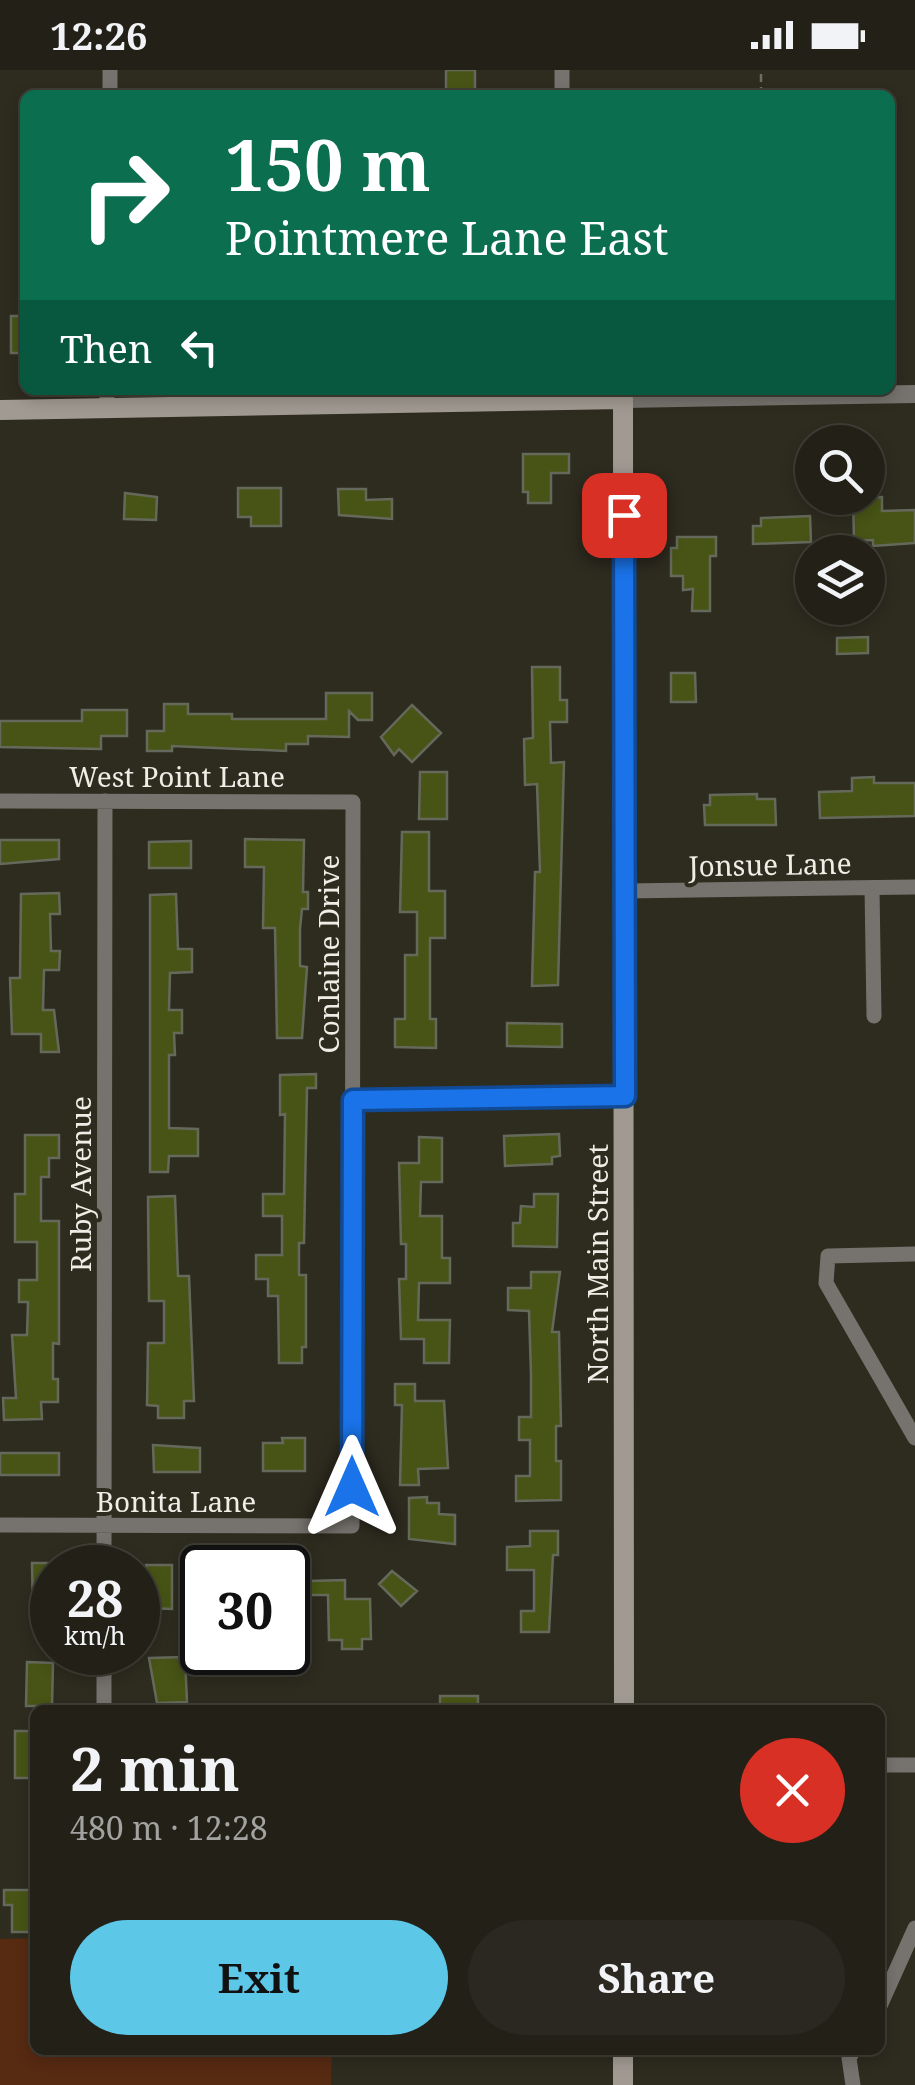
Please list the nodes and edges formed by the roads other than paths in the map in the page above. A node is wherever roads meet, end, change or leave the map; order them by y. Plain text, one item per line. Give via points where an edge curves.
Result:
1 (558, 395) edge
2 (857, 395) edge
3 (200, 398) edge
4 (107, 399) edge
5 (623, 399) junction
6 (0, 410) edge
7 (0, 801) edge
8 (105, 801) junction
9 (353, 802) joint
10 (915, 887) edge
11 (872, 888) junction
12 (626, 892) junction
13 (874, 1016) dead end
14 (625, 1096) junction
15 (353, 1100) junction
16 (915, 1254) edge
17 (915, 1438) edge
18 (0, 1525) edge
19 (104, 1526) junction
20 (352, 1526) joint
21 (104, 1545) edge
22 (104, 1675) edge
23 (104, 1705) edge
24 (624, 1705) edge
25 (885, 1765) edge
26 (915, 1765) edge
27 (915, 1928) edge
28 (885, 1995) edge
29 (624, 2055) edge
30 (851, 2055) edge
31 (624, 2085) edge
32 (853, 2085) edge

1 - 3 main road
1 - 5 main road
2 - 5 street
3 - 4 main road
4 - 6 main road
5 - 12 main road, North Main Street
7 - 8 street, West Point Lane
8 - 9 street, West Point Lane
8 - 19 street, Ruby Avenue
9 - 15 street, Conlaine Drive
10 - 11 street, Jonsue Lane
11 - 12 street, Jonsue Lane
11 - 13 street
12 - 14 main road, North Main Street
14 - 15 street
14 - 24 main road, North Main Street
15 - 20 street, Conlaine Drive
16 - 17 street via 828,1256 826,1283
18 - 19 street, Bonita Lane
19 - 20 street, Bonita Lane
19 - 21 street, Ruby Avenue
22 - 23 street
25 - 26 street
27 - 28 street
29 - 31 main road
30 - 32 street

